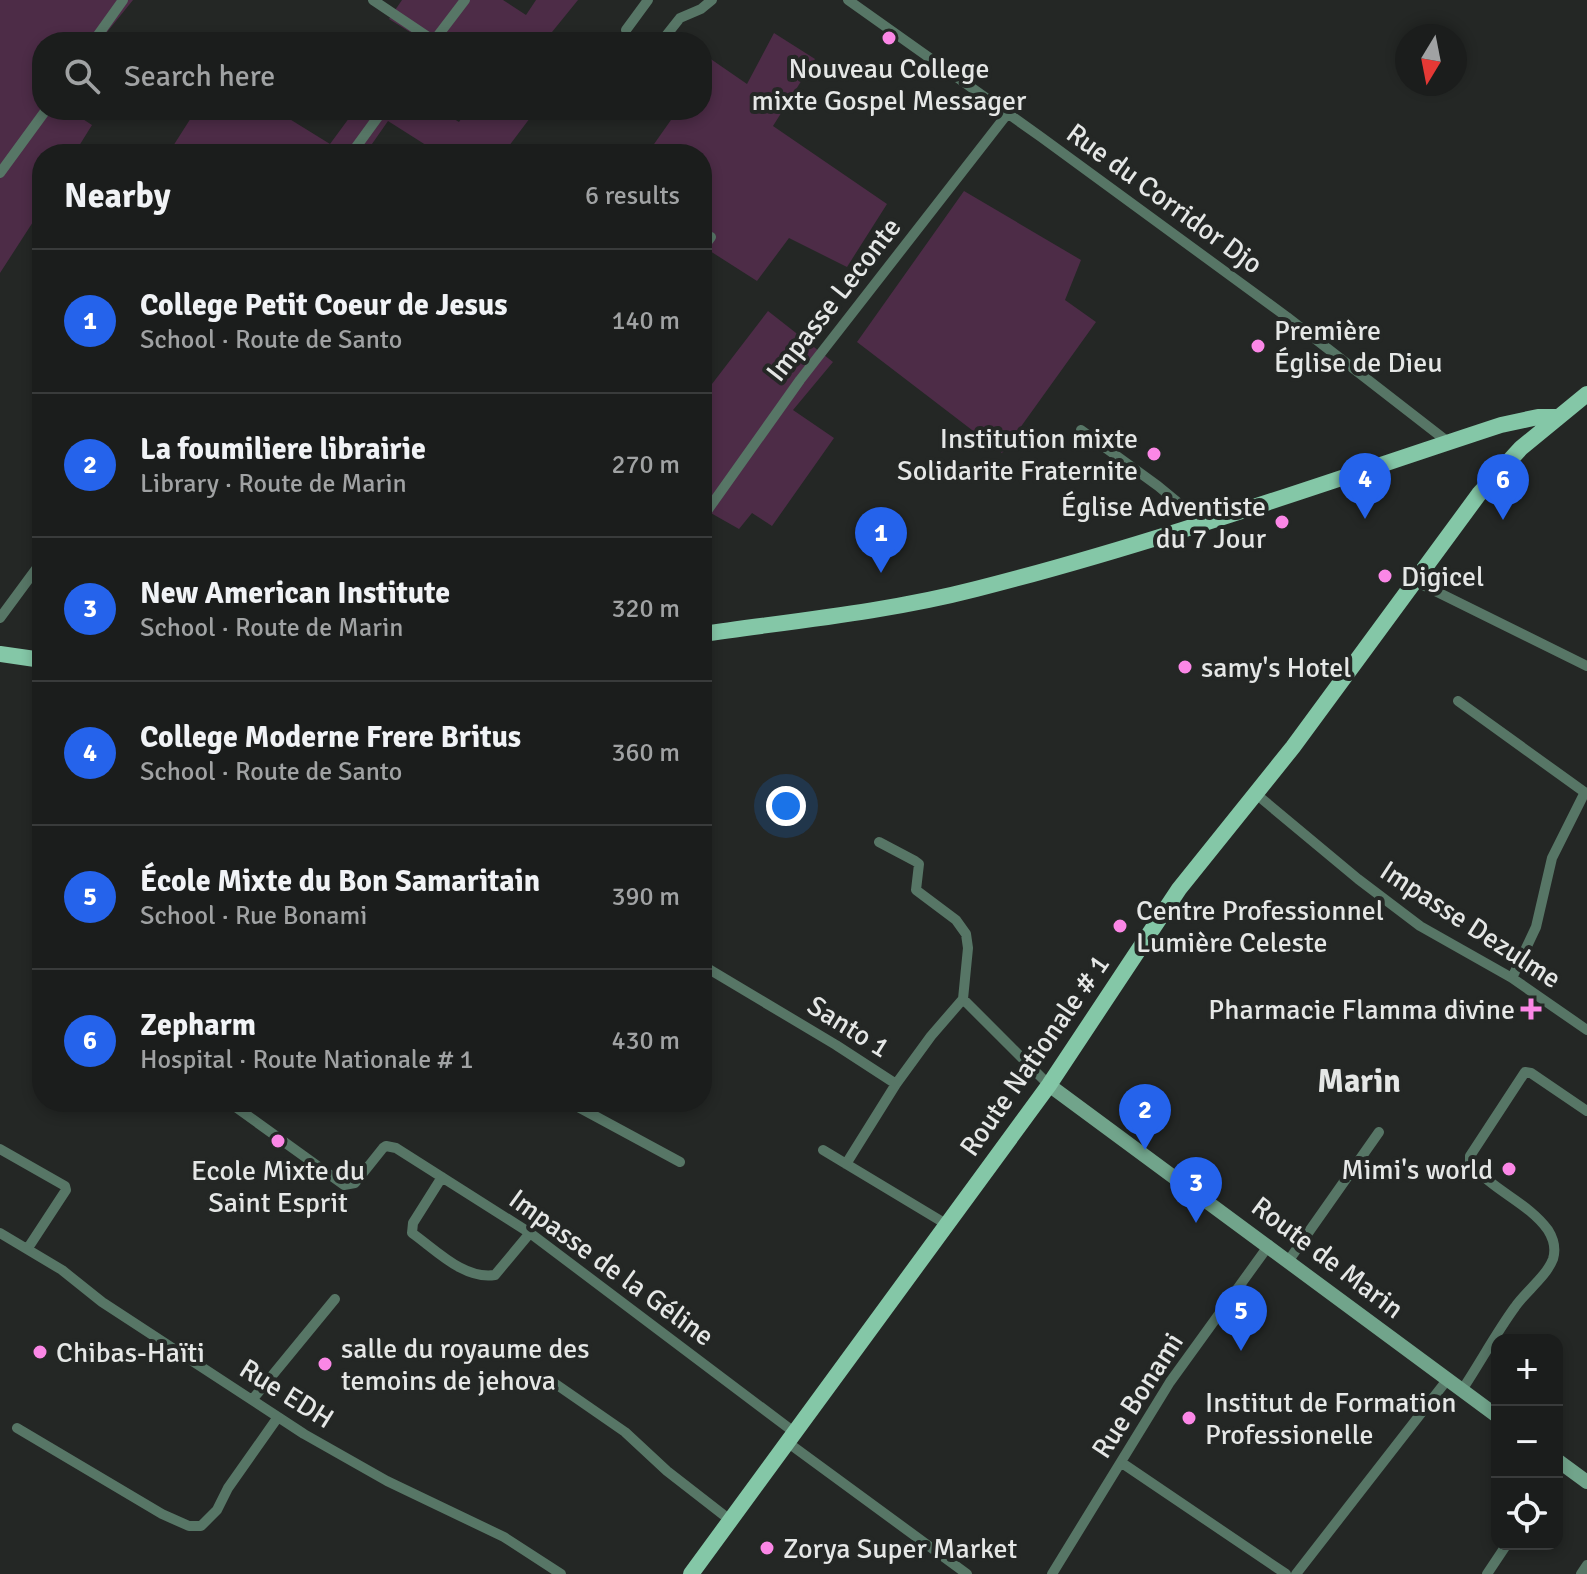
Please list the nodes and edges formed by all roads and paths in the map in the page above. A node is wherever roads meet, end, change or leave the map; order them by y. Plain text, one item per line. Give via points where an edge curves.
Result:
1 (123, 0) edge
2 (373, 0) edge
3 (465, 0) edge
4 (648, 0) edge
5 (712, 0) edge
6 (848, 0) edge
7 (626, 30) dead end
8 (100, 32) edge
9 (421, 32) edge
10 (441, 32) edge
11 (669, 32) edge
12 (1008, 113) junction
13 (39, 120) edge
14 (376, 120) edge
15 (358, 144) edge
16 (0, 173) edge
17 (1587, 394) edge
18 (1556, 417) junction
19 (1081, 430) dead end
20 (1448, 442) junction
21 (712, 504) edge
22 (1204, 524) junction
23 (32, 575) edge
24 (1415, 581) junction
25 (0, 618) edge
26 (712, 633) edge
27 (0, 654) edge
28 (32, 659) edge
29 (1587, 666) edge
30 (1458, 701) dead end
31 (1586, 793) edge
32 (1256, 794) junction
33 (879, 842) dead end
34 (712, 971) edge
35 (1512, 978) junction
36 (963, 999) junction
37 (1587, 1030) edge
38 (896, 1084) junction
39 (1049, 1085) junction
40 (1587, 1111) edge
41 (243, 1112) edge
42 (588, 1112) edge
43 (1379, 1132) dead end
44 (0, 1149) edge
45 (823, 1150) dead end
46 (680, 1162) dead end
47 (846, 1164) junction
48 (442, 1177) junction
49 (946, 1224) junction
50 (0, 1233) edge
51 (530, 1233) junction
52 (1269, 1245) junction
53 (28, 1248) junction
54 (1289, 1260) junction
55 (335, 1299) dead end
56 (547, 1378) dead end
57 (1447, 1380) junction
58 (1462, 1390) junction
59 (252, 1400) junction
60 (1491, 1412) edge
61 (278, 1417) junction
62 (17, 1428) dead end
63 (790, 1437) junction
64 (1122, 1463) junction
65 (1563, 1465) edge
66 (1587, 1482) edge
67 (730, 1520) junction
68 (1503, 1550) edge
69 (1587, 1565) edge
70 (561, 1574) edge
71 (691, 1574) edge
72 (967, 1574) edge
73 (1052, 1574) edge
74 (1286, 1574) edge
75 (1296, 1574) edge
76 (1487, 1574) edge
77 (1581, 1574) edge

1 - 8 street
2 - 9 street
3 - 10 street
4 - 7 street
5 - 11 street via 680,18
6 - 12 street, Rue du Corridor Djo
12 - 20 street, Rue du Corridor Djo
12 - 21 street, Impasse Leconte via 800,380
13 - 16 street
14 - 15 street
17 - 18 main road, Route Nationale # 1
18 - 20 main road via 1521,419
18 - 24 main road, Route Nationale # 1 via 1479,494
19 - 22 street
20 - 22 main road
22 - 26 main road via 973,590 829,618
23 - 25 street
24 - 29 street
24 - 32 main road, Route Nationale # 1
27 - 28 main road
30 - 31 street
31 - 35 street via 1552,858 1536,927
32 - 35 street, Impasse Dezulme via 1420,926
32 - 39 main road, Route Nationale # 1 via 1179,889
33 - 36 street via 919,864 916,890 961,925 968,948
34 - 38 street, Santo 1
35 - 37 street, Impasse Dezulme
36 - 38 street, Santo 1
36 - 39 street
38 - 47 street
39 - 49 main road, Route Nationale # 1
39 - 52 main road, Route de Marin
40 - 58 street via 1525,1072 1470,1156 1491,1185 1549,1231 1555,1254
41 - 48 street, Impasse de la Géline via 344,1185 355,1183 386,1146
42 - 46 street
43 - 54 street
44 - 53 street via 65,1186
45 - 47 street
47 - 49 street
48 - 51 street, Impasse de la Géline
48 - 51 street via 412,1233 460,1268 495,1275
49 - 63 main road, Route Nationale # 1
50 - 53 street, Rue EDH
51 - 63 street, Impasse de la Géline
52 - 54 main road, Route de Marin
52 - 64 street, Rue Bonami via 1170,1382
53 - 59 street, Rue EDH
54 - 57 main road, Route de Marin
55 - 59 street
56 - 67 street via 625,1432
57 - 58 main road, Route de Marin
57 - 75 street
58 - 60 main road, Route de Marin
59 - 61 street, Rue EDH
61 - 62 street via 201,1526 162,1514
61 - 70 street, Rue EDH via 387,1481 504,1537
63 - 67 main road, Route Nationale # 1
63 - 72 street, Impasse de la Géline
64 - 73 street, Rue Bonami
64 - 74 street
65 - 66 main road
67 - 71 main road, Route Nationale # 1
68 - 76 street
69 - 77 street

